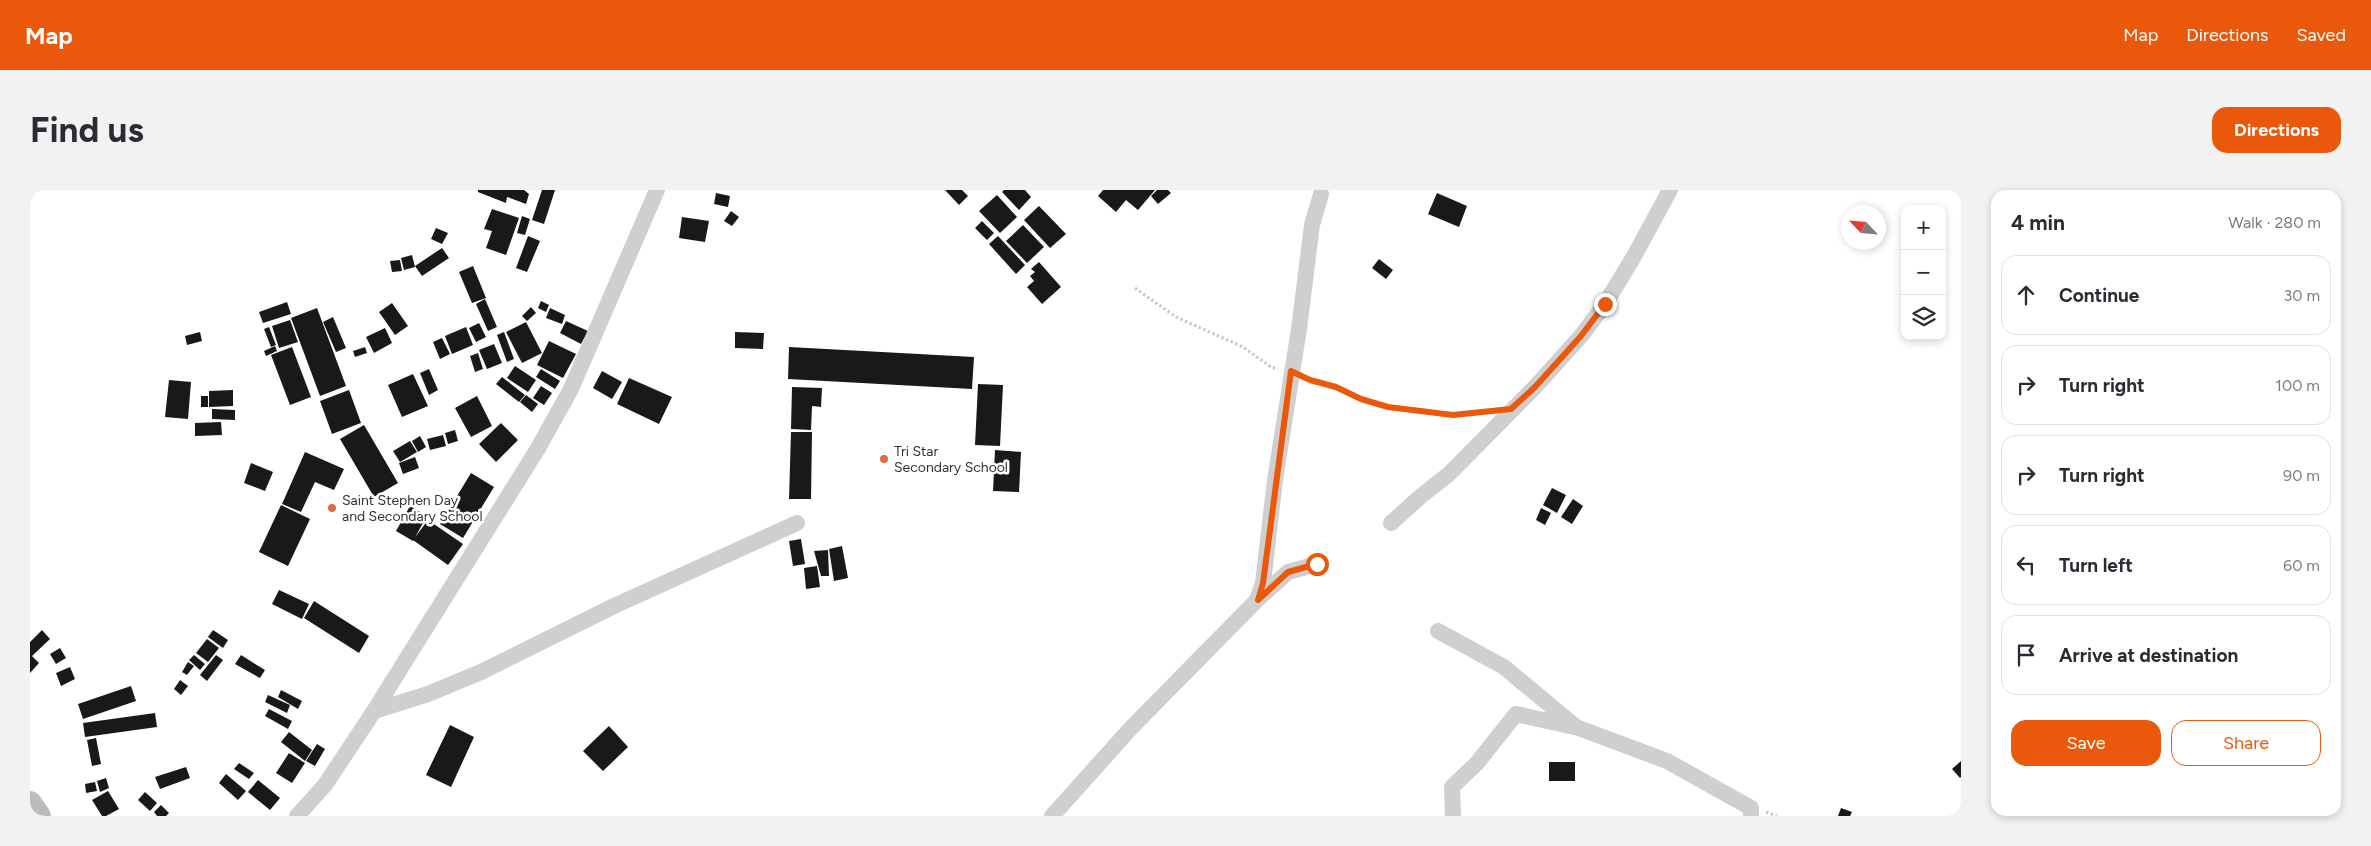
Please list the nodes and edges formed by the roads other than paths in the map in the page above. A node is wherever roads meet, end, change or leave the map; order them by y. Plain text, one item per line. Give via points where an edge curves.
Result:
1 (657, 190) edge
2 (1670, 190) edge
3 (1321, 194) dead end
4 (797, 523) dead end
5 (1391, 523) dead end
6 (1317, 564) dead end
7 (1258, 600) junction
8 (1438, 631) dead end
9 (374, 712) junction
10 (1576, 727) junction
11 (30, 803) edge
12 (39, 816) edge
13 (297, 816) edge
14 (1052, 816) edge
15 (1452, 816) edge
16 (1751, 816) edge

1 - 9 street via 571,390
2 - 5 street via 1605,304 1581,336 1449,474
3 - 7 street via 1312,225 1263,583
4 - 9 street via 614,606 481,672
6 - 7 street via 1288,572
7 - 14 street via 1131,728
8 - 10 street via 1504,667
9 - 13 street via 325,785
10 - 15 street via 1516,714 1478,763 1452,787
10 - 16 street via 1667,762 1751,808
11 - 12 main road

